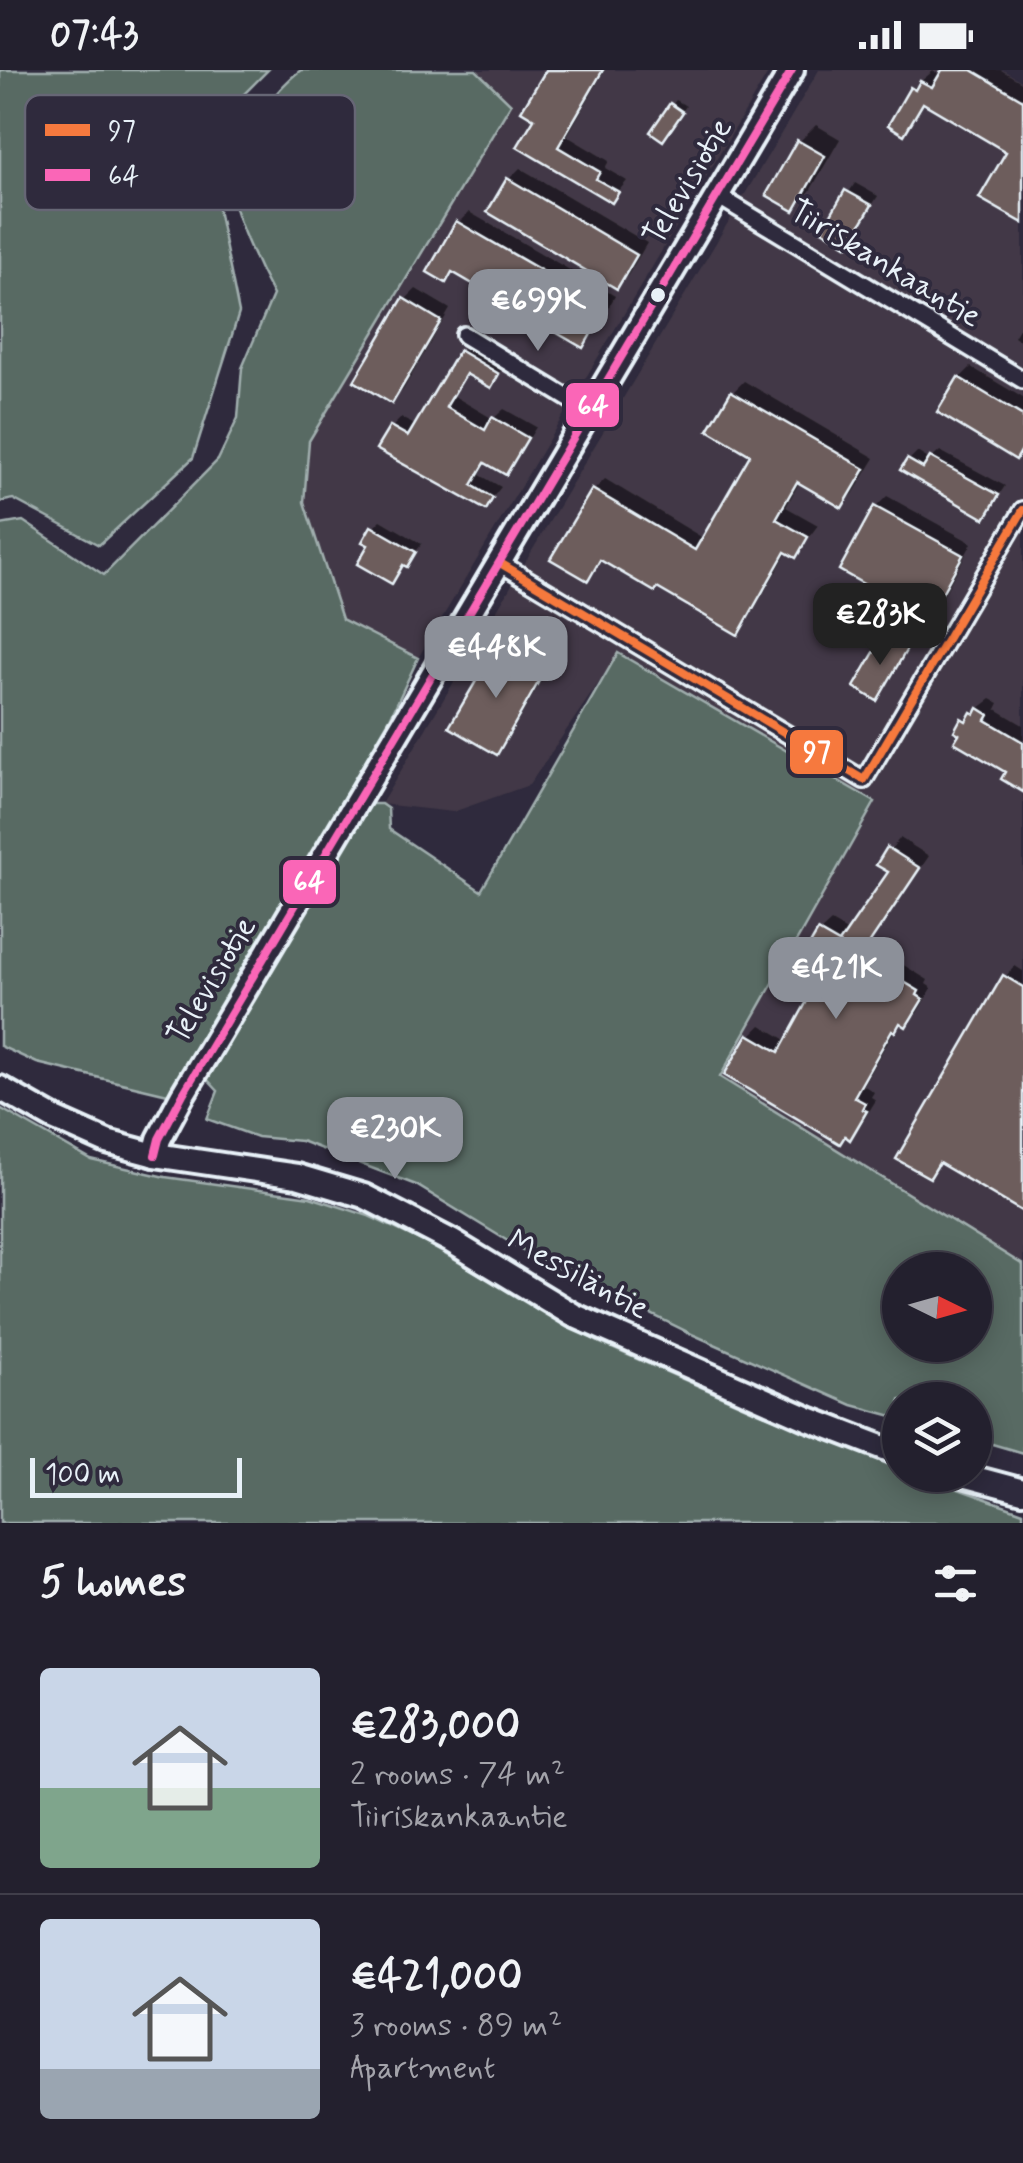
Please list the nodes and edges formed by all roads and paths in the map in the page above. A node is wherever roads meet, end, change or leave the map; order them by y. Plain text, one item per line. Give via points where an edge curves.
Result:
1 (792, 70) edge
2 (718, 196) junction
3 (464, 335) dead end
4 (1023, 380) edge
5 (590, 411) junction
6 (1023, 510) edge
7 (500, 563) junction
8 (0, 1088) edge
9 (155, 1155) junction
10 (882, 1447) edge
11 (992, 1483) edge
12 (1023, 1491) edge

1 - 2 street, Televisiotie
2 - 4 street, Tiiriskankaantie
2 - 5 street, Televisiotie
3 - 5 street
5 - 7 street, Televisiotie
6 - 7 street via 864,780
7 - 9 street, Televisiotie via 183,1094
8 - 9 street, Messiläntie via 107,1142
9 - 10 street, Messiläntie via 297,1176 364,1196 588,1322
11 - 12 street

